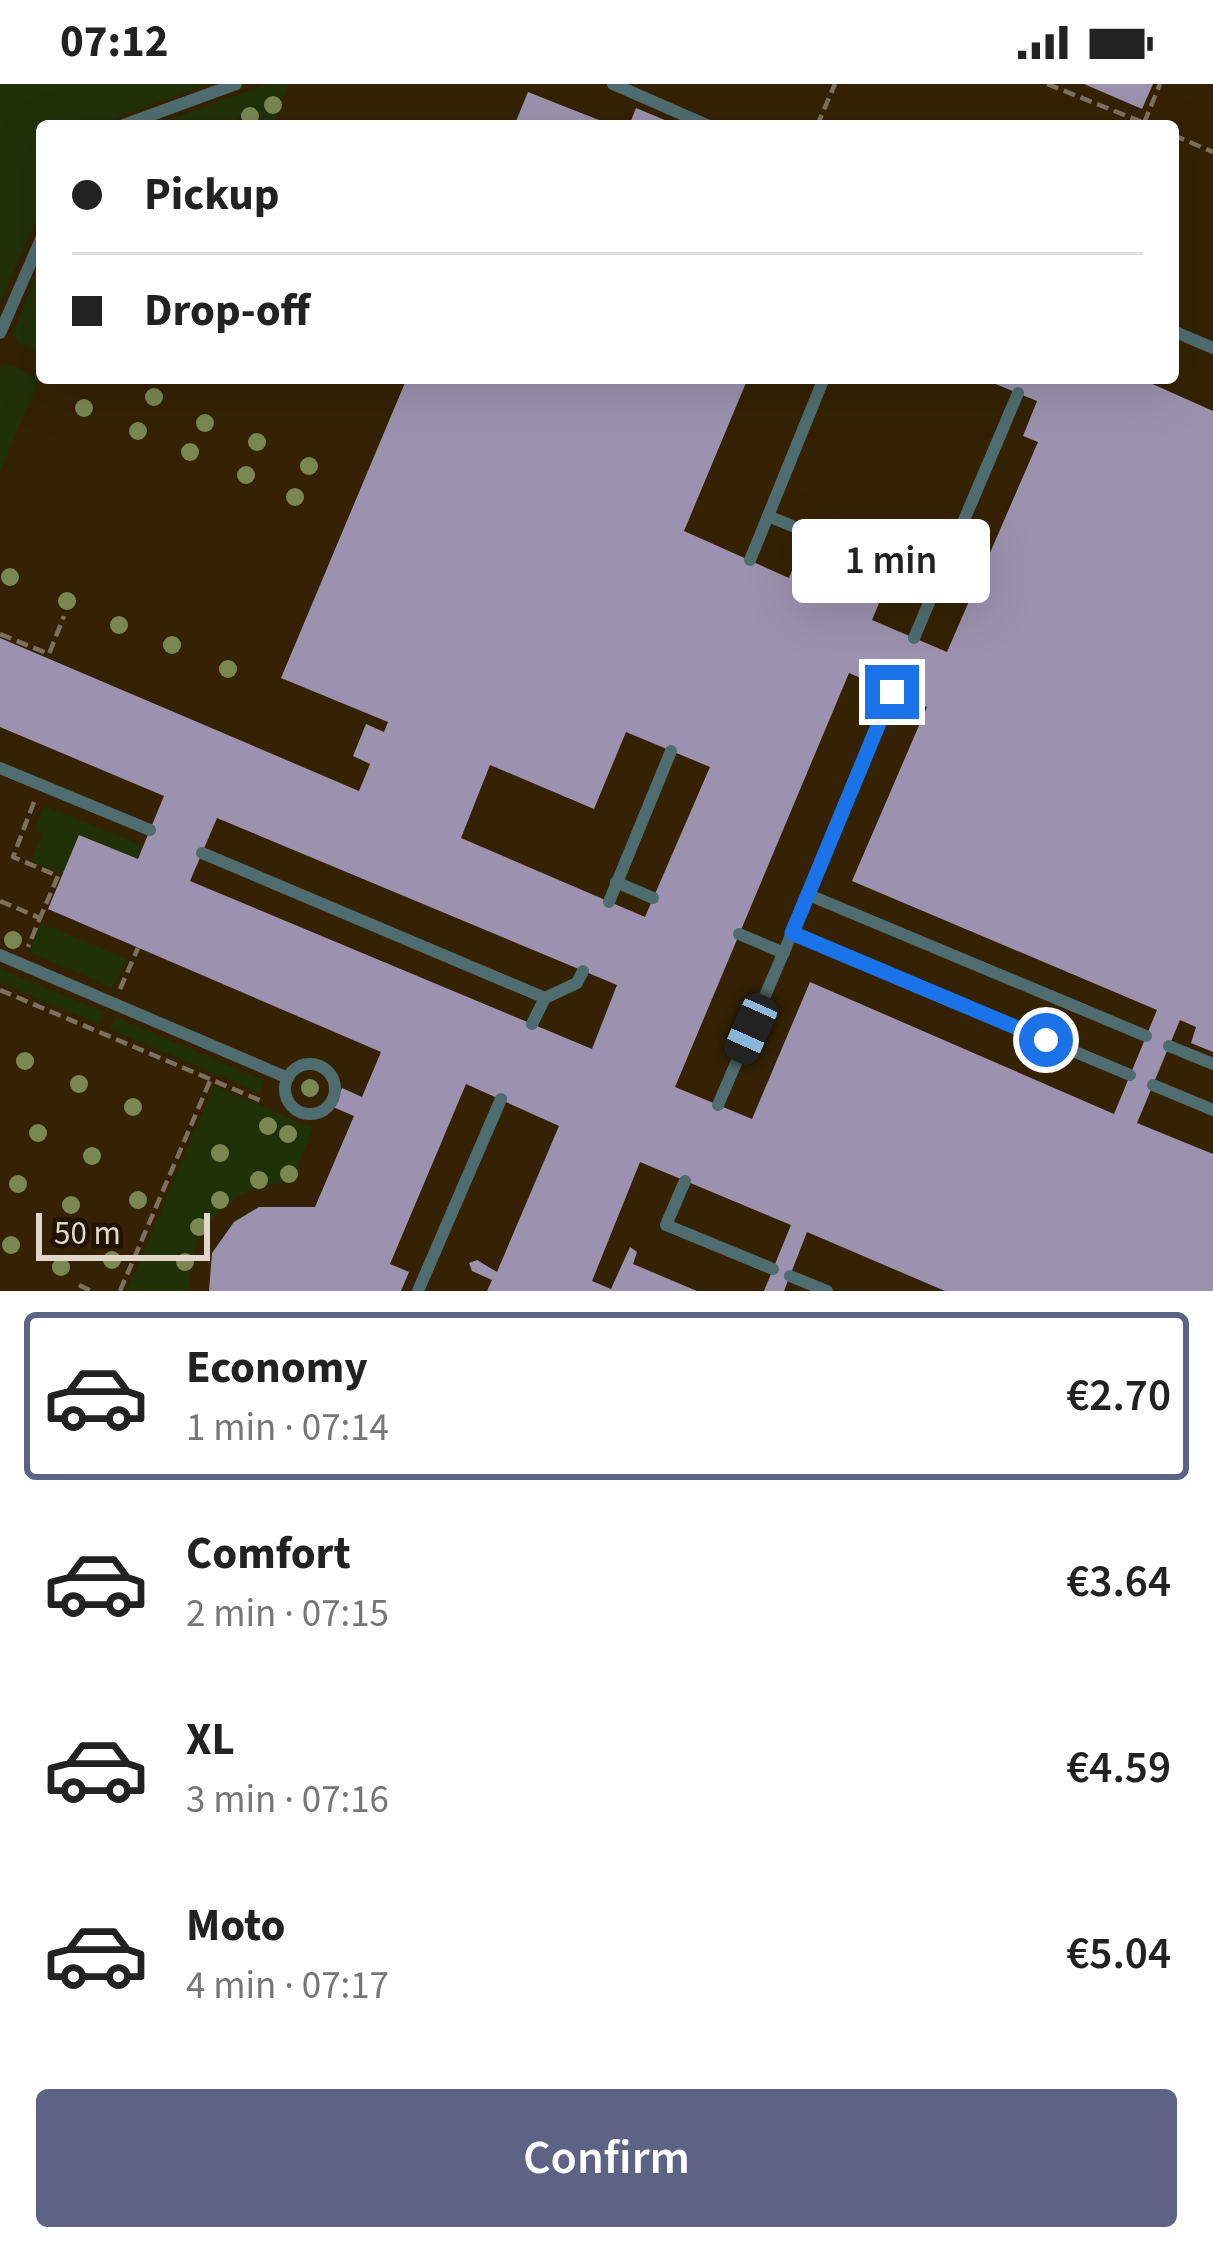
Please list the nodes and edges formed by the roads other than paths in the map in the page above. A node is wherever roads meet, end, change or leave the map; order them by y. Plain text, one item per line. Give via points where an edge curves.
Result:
1 (236, 84) edge
2 (613, 84) edge
3 (137, 120) edge
4 (695, 120) edge
5 (36, 251) edge
6 (0, 333) edge
7 (1179, 334) edge
8 (1213, 348) edge
9 (822, 384) edge
10 (1018, 393) dead end
11 (768, 516) junction
12 (749, 560) dead end
13 (936, 585) junction
14 (914, 638) dead end
15 (892, 692) dead end
16 (671, 752) dead end
17 (0, 768) edge
18 (149, 830) dead end
19 (202, 853) dead end
20 (616, 883) junction
21 (809, 895) junction
22 (653, 898) dead end
23 (609, 902) dead end
24 (792, 933) junction
25 (740, 934) dead end
26 (784, 952) junction
27 (0, 955) edge
28 (583, 971) dead end
29 (545, 998) junction
30 (532, 1024) dead end
31 (1146, 1036) dead end
32 (1169, 1046) dead end
33 (1213, 1064) edge
34 (1130, 1075) dead end
35 (288, 1078) junction
36 (1153, 1085) dead end
37 (501, 1100) dead end
38 (718, 1105) dead end
39 (1213, 1110) edge
40 (685, 1181) dead end
41 (773, 1269) dead end
42 (790, 1276) dead end
43 (418, 1291) edge
44 (827, 1291) edge

1 - 3 lane
2 - 4 lane
5 - 6 lane
7 - 8 lane
9 - 11 lane
10 - 13 lane
11 - 12 lane
11 - 13 lane
13 - 14 lane
15 - 21 lane
16 - 20 lane
17 - 18 lane
19 - 29 lane
20 - 22 lane
20 - 23 lane
21 - 24 lane
21 - 31 lane
24 - 26 lane
24 - 34 lane
25 - 26 lane
26 - 38 lane
27 - 35 lane
28 - 29 lane via 578,983
29 - 30 lane
32 - 33 lane
35 - 35 lane via 289,1102 300,1112 324,1110 334,1097 334,1081 316,1065
36 - 39 lane
37 - 43 lane
40 - 41 lane via 665,1225
42 - 44 lane

